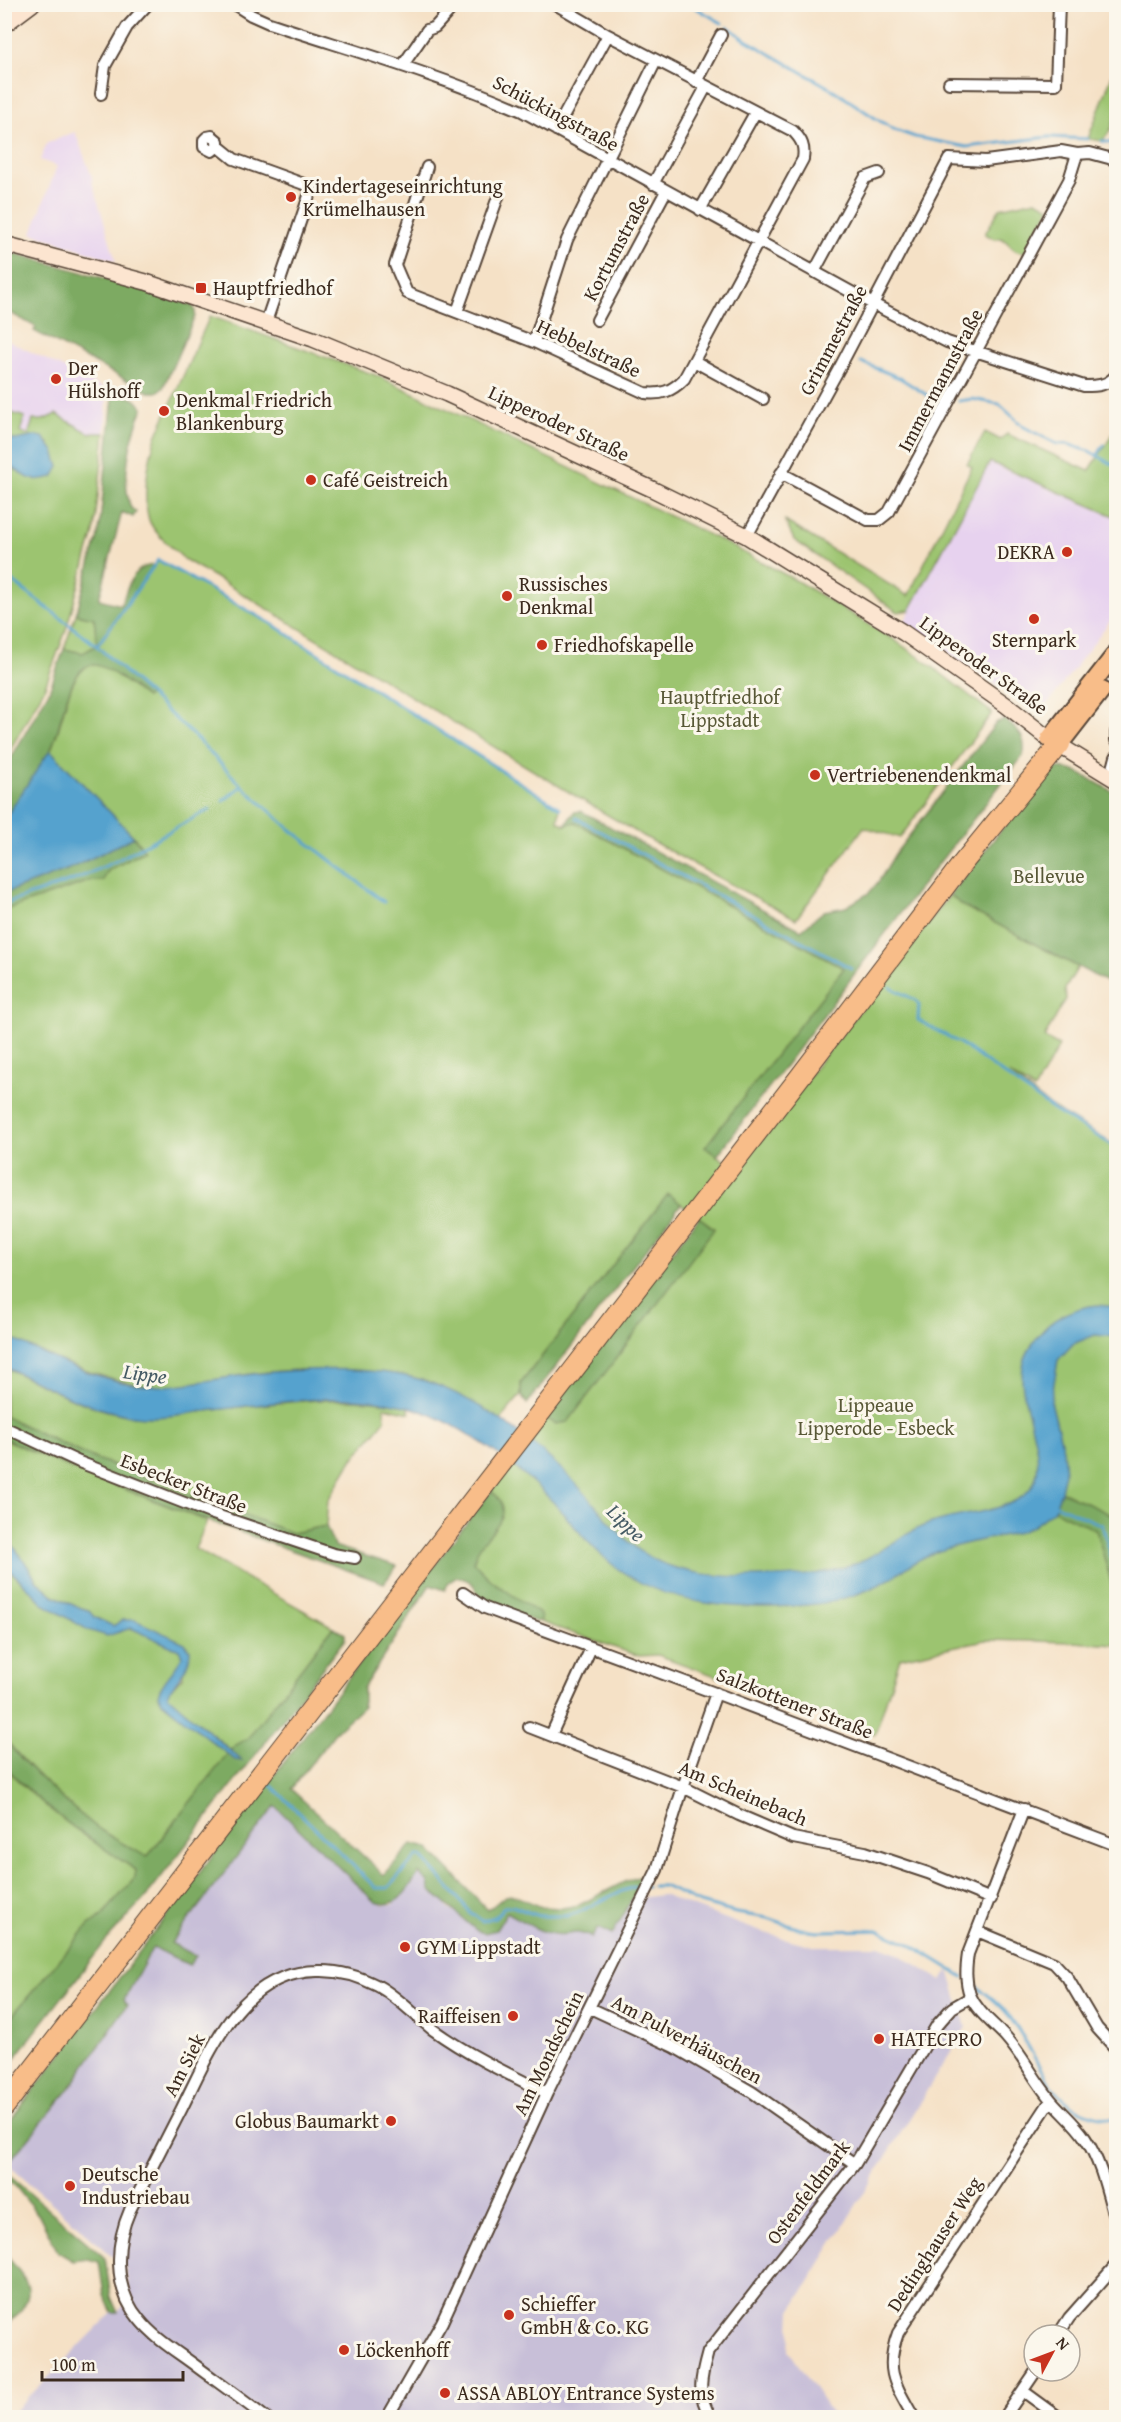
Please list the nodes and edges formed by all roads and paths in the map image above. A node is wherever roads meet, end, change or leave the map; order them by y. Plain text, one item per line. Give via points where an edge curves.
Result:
1 (32, 4) edge
2 (148, 4) edge
3 (452, 4) edge
4 (555, 4) edge
5 (1059, 4) edge
6 (236, 5) edge
7 (4, 25) edge
8 (608, 35) junction
9 (721, 35) dead end
10 (656, 61) junction
11 (403, 65) junction
12 (949, 83) dead end
13 (701, 84) junction
14 (101, 94) dead end
15 (754, 113) junction
16 (556, 130) junction
17 (218, 146) dead end
18 (1077, 154) junction
19 (606, 159) junction
20 (1116, 160) edge
21 (427, 167) dead end
22 (879, 173) dead end
23 (653, 184) junction
24 (666, 191) junction
25 (498, 197) dead end
26 (700, 210) junction
27 (759, 241) junction
28 (4, 244) edge
29 (814, 272) junction
30 (873, 303) junction
31 (457, 312) junction
32 (597, 320) dead end
33 (266, 322) junction
34 (534, 342) junction
35 (975, 351) junction
36 (694, 361) junction
37 (1116, 375) edge
38 (763, 399) dead end
39 (780, 473) junction
40 (747, 537) junction
41 (1116, 653) edge
42 (1116, 670) edge
43 (1116, 732) edge
44 (1116, 740) edge
45 (1054, 741) junction
46 (1116, 757) edge
47 (1113, 778) edge
48 (4, 1427) edge
49 (465, 1500) junction
50 (355, 1557) dead end
51 (463, 1593) dead end
52 (591, 1648) junction
53 (716, 1693) junction
54 (529, 1727) dead end
55 (551, 1735) junction
56 (683, 1787) junction
57 (1024, 1809) junction
58 (1116, 1845) edge
59 (991, 1899) junction
60 (977, 1930) junction
61 (971, 1997) junction
62 (590, 2008) junction
63 (1116, 2049) edge
64 (4, 2089) edge
65 (547, 2093) junction
66 (1051, 2100) junction
67 (4, 2107) edge
68 (855, 2164) junction
69 (1116, 2224) edge
70 (1116, 2265) edge
71 (1066, 2323) edge
72 (1028, 2383) edge
73 (1023, 2391) junction
74 (266, 2418) edge
75 (387, 2418) edge
76 (711, 2418) edge
77 (914, 2418) edge
78 (1004, 2418) edge
79 (1060, 2418) edge

1 - 7 main road
2 - 14 street via 127,27 105,66
3 - 11 street via 435,27 421,37
4 - 8 street
5 - 12 street via 1056,84
6 - 11 street, Schückingstraße via 269,23
8 - 10 street
8 - 16 street
9 - 13 street
10 - 13 street
10 - 19 street
11 - 16 street, Schückingstraße via 495,99
13 - 15 street
13 - 23 street
15 - 26 street
15 - 27 street, Hebbelstraße via 794,131 804,150 803,159
16 - 19 street, Schückingstraße
17 - 33 street via 234,159 312,187
18 - 20 street
18 - 30 street, Grimmestraße via 1061,151 986,161 949,159
18 - 35 street, Immermannstraße via 1069,180
19 - 23 street, Schückingstraße
19 - 34 street via 567,240
21 - 31 street, Hebbelstraße via 395,265 407,293
22 - 29 street via 865,178
23 - 24 street, Schückingstraße
24 - 26 street, Schückingstraße
24 - 32 street, Kortumstraße
25 - 31 street
26 - 27 street, Schückingstraße
27 - 29 street, Schückingstraße
27 - 36 street, Hebbelstraße
28 - 33 main road, Lipperoder Straße via 146,282
29 - 30 street, Schückingstraße
30 - 35 street, Schückingstraße via 947,342
30 - 39 street, Grimmestraße
31 - 34 street, Hebbelstraße
33 - 40 main road, Lipperoder Straße via 447,394
34 - 36 street, Hebbelstraße via 645,393 662,394 675,387
35 - 37 street, Schückingstraße via 1084,386 1098,386 1112,381
35 - 39 street, Immermannstraße via 885,517 868,520
36 - 38 street
39 - 40 street, Grimmestraße
40 - 45 main road, Lipperoder Straße via 904,633
41 - 45 main road
42 - 45 main road
43 - 44 street
45 - 47 main road, Lipperoder Straße
45 - 49 highway via 932,893
46 - 47 street
48 - 50 street, Esbecker Straße via 79,1462 210,1513 333,1554
49 - 64 highway
49 - 67 highway
51 - 52 street, Salzkottener Straße via 485,1608
52 - 53 street, Salzkottener Straße
52 - 55 street
53 - 56 street, Am Mondschein
53 - 57 street, Salzkottener Straße
54 - 55 street, Am Scheinebach
55 - 56 street, Am Scheinebach
56 - 59 street, Am Scheinebach via 793,1838 865,1852
56 - 62 street, Am Mondschein via 651,1882
57 - 58 street, Salzkottener Straße
57 - 59 street
59 - 60 street
60 - 61 street via 966,1971
60 - 63 street via 1054,1963 1067,1977 1097,2028
61 - 66 street via 1023,2057
61 - 68 street, Ostenfeldmark via 952,2008 937,2025
62 - 65 street, Am Mondschein
62 - 68 street, Am Pulverhäuschen via 674,2047 753,2092
65 - 74 street, Am Siek via 459,2047 381,1988 354,1975 302,1971 272,1981 248,1998 228,2021 130,2210 120,2236 120,2280 138,2318 157,2338
65 - 75 street, Am Mondschein via 442,2322
66 - 69 street via 1076,2125 1095,2156
66 - 77 street, Dedinghauser Weg via 898,2332 890,2364
68 - 76 street, Ostenfeldmark via 708,2352 699,2381
70 - 71 street
72 - 73 street
73 - 78 street
73 - 79 street

